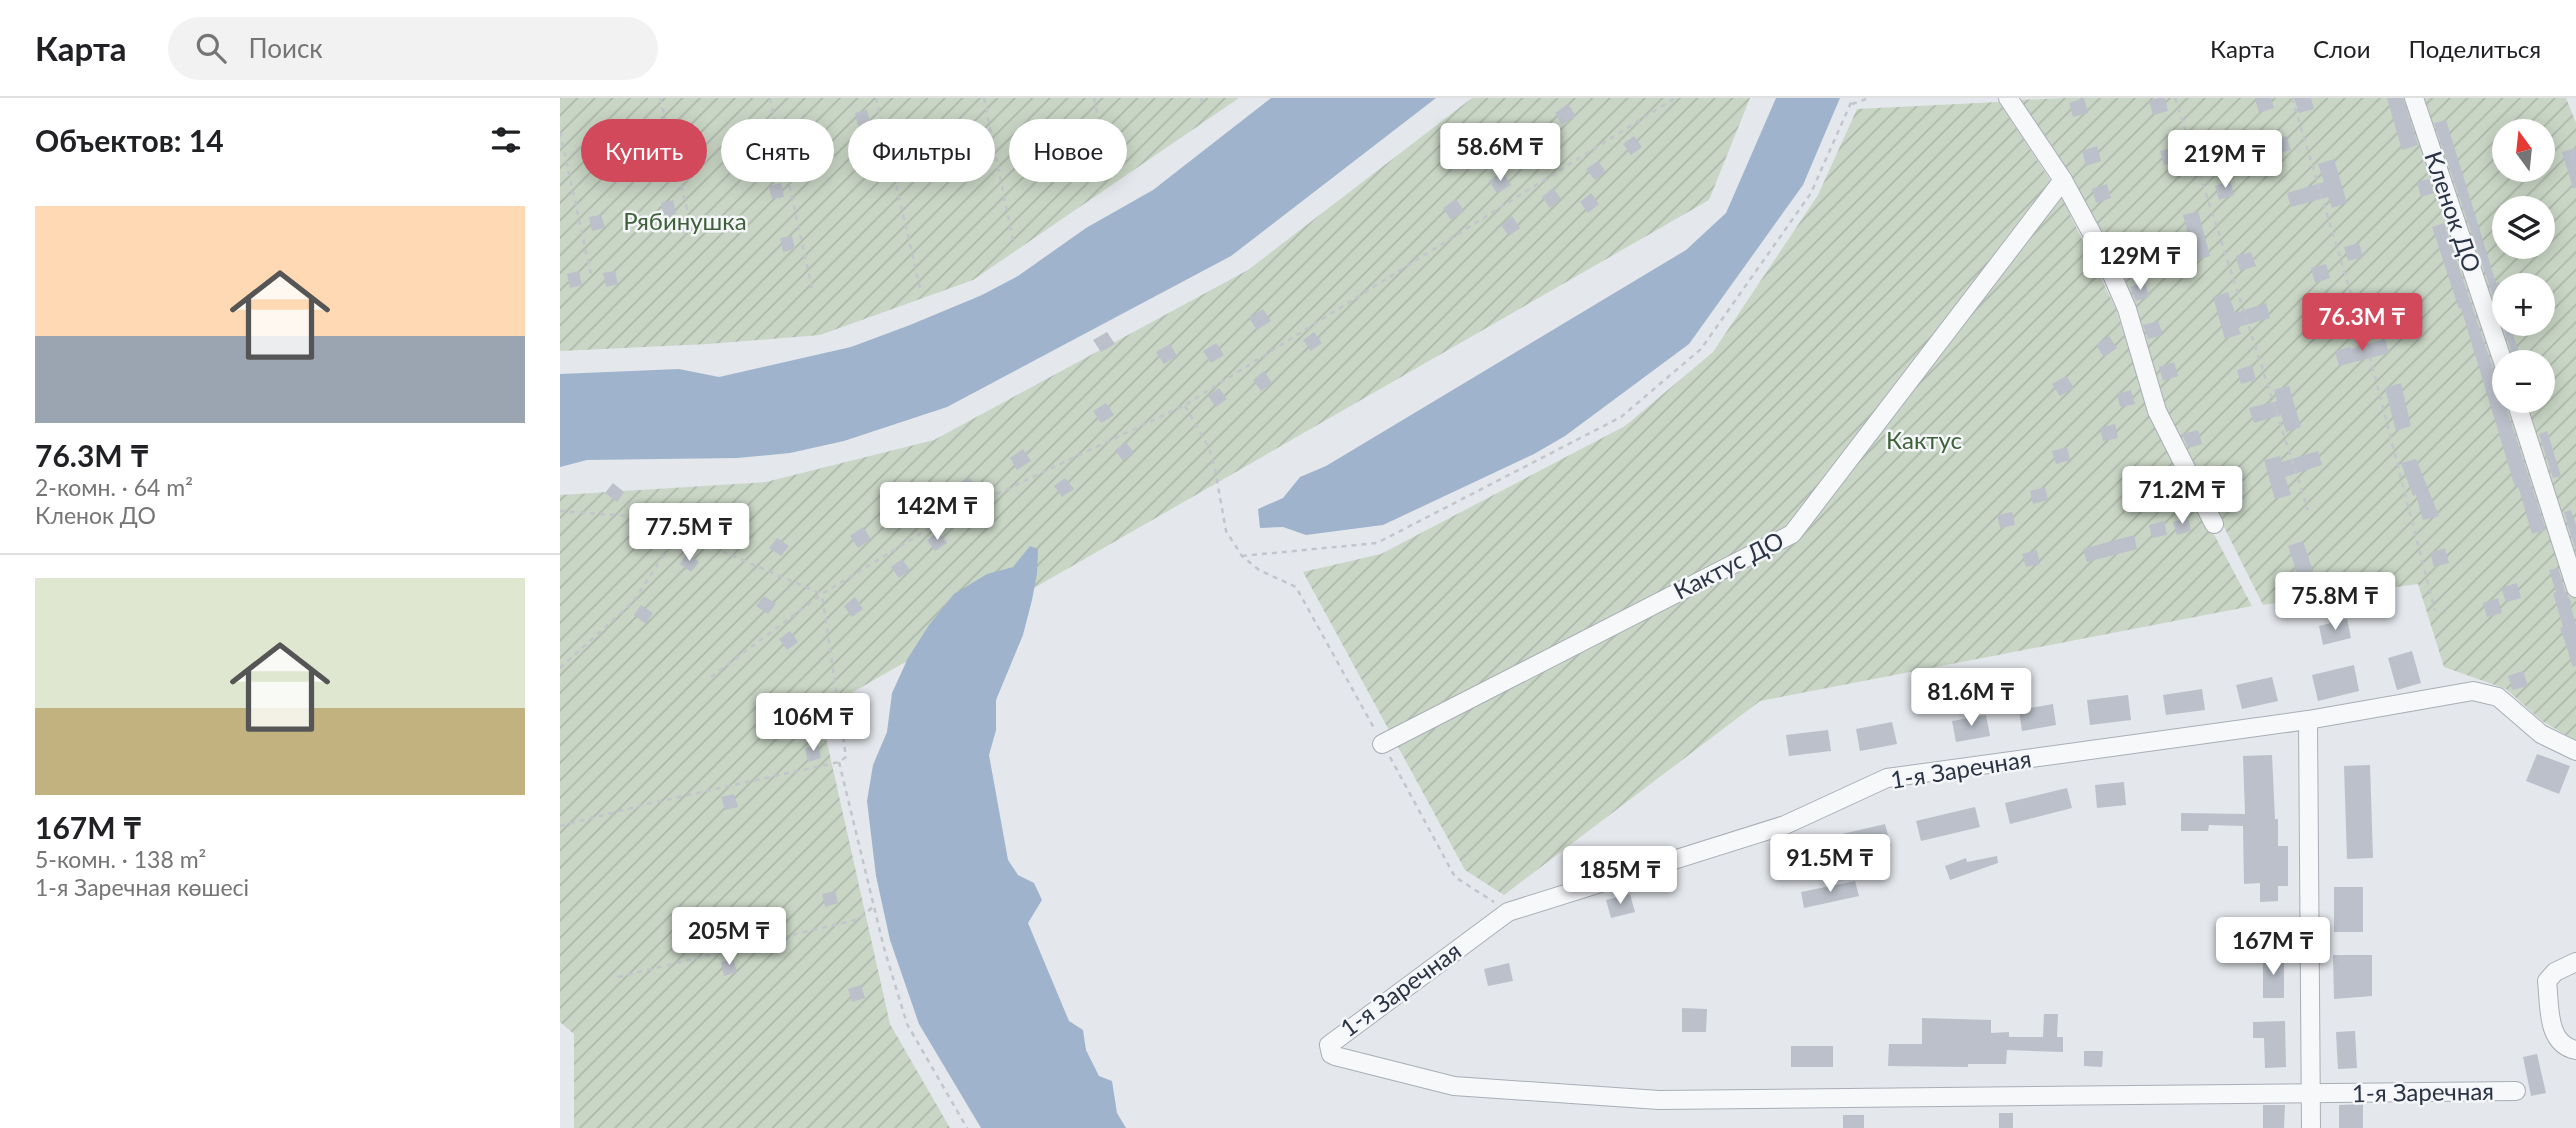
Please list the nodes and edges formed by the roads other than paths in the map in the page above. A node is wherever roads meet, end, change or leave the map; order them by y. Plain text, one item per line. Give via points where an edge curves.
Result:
1 (2008, 98) edge
2 (2414, 98) edge
3 (2063, 180) junction
4 (2499, 350) edge
5 (2520, 413) edge
6 (2214, 524) dead end
7 (2576, 588) edge
8 (2308, 720) junction
9 (1382, 744) road end
10 (2576, 751) edge
11 (2576, 962) edge
12 (2576, 1050) edge
13 (2516, 1091) dead end
14 (2311, 1094) junction
15 (2311, 1128) edge

1 - 3 street
2 - 4 street, Кленок ДО
3 - 6 street via 2103,254 2127,309 2157,411
3 - 9 street, Кактус ДО via 1792,534
5 - 7 street
8 - 10 street, 1-я Заречная via 2473,691 2498,697 2541,734
8 - 14 street
8 - 14 street, 1-я Заречная via 1887,778 1785,825 1508,912 1332,1040 1329,1049 1331,1054 1454,1086 1660,1100
11 - 12 street via 2547,981 2554,1035
13 - 14 street, 1-я Заречная
14 - 15 street

